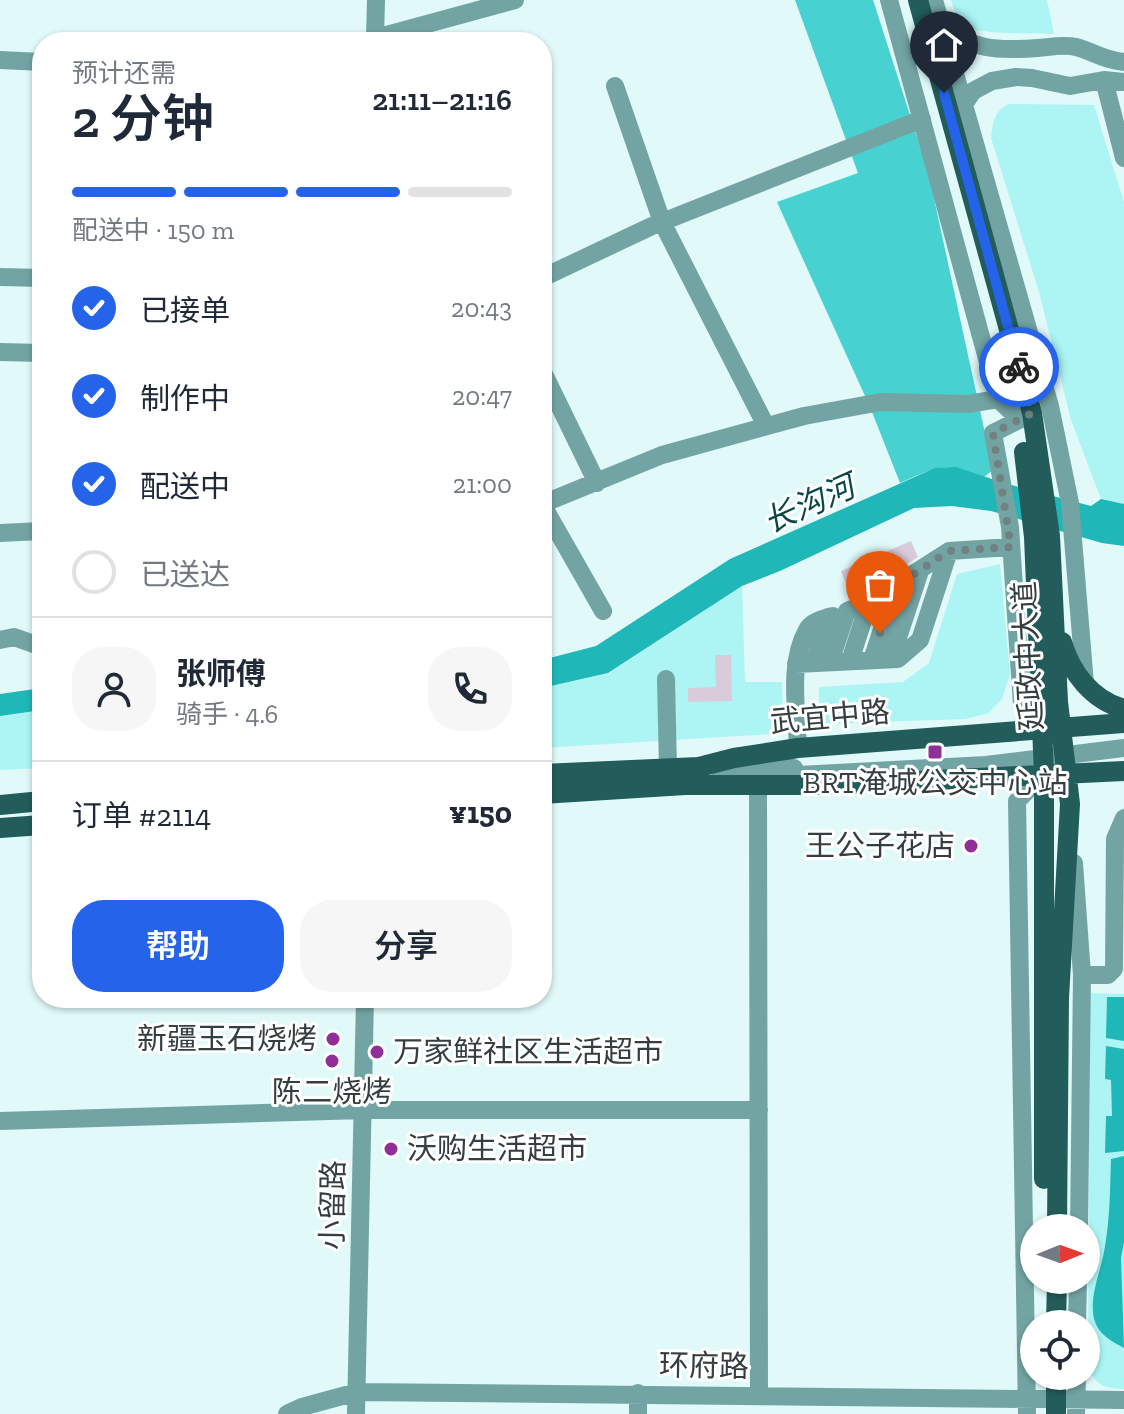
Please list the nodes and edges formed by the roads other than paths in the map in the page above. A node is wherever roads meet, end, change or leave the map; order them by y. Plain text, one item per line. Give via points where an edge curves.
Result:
1 (376, 0) edge
2 (515, 0) edge
3 (889, 0) edge
4 (905, 0) edge
5 (918, 0) edge
6 (934, 0) edge
7 (939, 20) junction
8 (370, 32) edge
9 (397, 32) edge
10 (990, 49) junction
11 (927, 57) junction
12 (0, 60) edge
13 (32, 62) edge
14 (1124, 62) edge
15 (1104, 80) junction
16 (1124, 82) edge
17 (615, 86) dead end
18 (942, 97) junction
19 (922, 119) junction
20 (1124, 158) edge
21 (662, 222) junction
22 (552, 273) edge
23 (0, 277) edge
24 (32, 278) edge
25 (0, 352) edge
26 (32, 353) edge
27 (552, 391) edge
28 (998, 399) junction
29 (1034, 413) junction
30 (766, 426) junction
31 (597, 483) junction
32 (552, 500) edge
33 (552, 522) edge
34 (32, 531) edge
35 (0, 533) edge
36 (1042, 536) junction
37 (1011, 547) junction
38 (949, 551) junction
39 (920, 571) junction
40 (896, 586) junction
41 (869, 602) junction
42 (603, 611) dead end
43 (847, 611) junction
44 (1055, 618) junction
45 (0, 640) edge
46 (32, 643) edge
47 (891, 659) junction
48 (872, 660) junction
49 (850, 661) junction
50 (813, 663) junction
51 (666, 679) dead end
52 (1085, 684) junction
53 (1124, 709) edge
54 (1124, 723) edge
55 (1124, 742) edge
56 (798, 748) junction
57 (1124, 748) edge
58 (1053, 752) junction
59 (699, 767) junction
60 (668, 769) junction
61 (1124, 771) edge
62 (552, 774) edge
63 (685, 785) junction
64 (758, 786) junction
65 (552, 793) edge
66 (32, 802) edge
67 (1070, 804) junction
68 (0, 805) edge
69 (1124, 818) edge
70 (32, 826) edge
71 (0, 828) edge
72 (1082, 975) junction
73 (365, 1008) edge
74 (363, 1110) junction
75 (759, 1110) junction
76 (0, 1121) edge
77 (1044, 1214) edge
78 (1057, 1214) edge
79 (1079, 1214) edge
80 (1065, 1390) edge
81 (357, 1392) junction
82 (638, 1393) junction
83 (759, 1395) junction
84 (1124, 1400) edge
85 (1051, 1407) edge
86 (287, 1414) edge
87 (356, 1414) edge
88 (638, 1414) edge

1 - 8 street
2 - 9 street
3 - 11 street
4 - 11 main road, 延政中大道
5 - 11 main road, 延政中大道
6 - 7 street
7 - 10 street via 969,44
7 - 11 street
10 - 11 street
10 - 14 street via 1075,47
11 - 18 main road, 延政中大道
11 - 18 street
12 - 13 street
15 - 16 street
15 - 18 street via 1070,86 1032,78 992,81
15 - 20 street
17 - 21 street
18 - 19 street
18 - 29 main road, 延政中大道
19 - 21 street
19 - 28 street
21 - 22 street
21 - 30 street
23 - 24 street
25 - 26 street
27 - 31 street
28 - 29 street
28 - 30 street via 968,404 881,402
29 - 36 main road, 延政中大道 via 1034,476
29 - 37 street via 993,433
29 - 52 street via 1070,503
30 - 31 street via 662,455
31 - 32 street
33 - 42 street
34 - 35 street
36 - 44 main road, 延政中大道
36 - 58 main road, 延政中大道
37 - 38 street
37 - 58 street via 1022,705
38 - 39 street
38 - 47 street via 920,640
39 - 40 street
39 - 47 street
40 - 41 street
40 - 48 street
41 - 43 street
41 - 49 street
43 - 50 street
43 - 50 street via 828,617
44 - 52 main road via 1068,661
44 - 58 main road, 延政中大道
45 - 46 street via 14,637
47 - 48 street
48 - 49 street
49 - 50 street
50 - 56 street
51 - 60 street
52 - 53 main road via 1107,704
54 - 58 main road, 武宜中路
55 - 58 street
56 - 58 main road, 武宜中路
56 - 59 main road, 武宜中路
57 - 58 street
58 - 59 street via 822,768
58 - 61 main road, 武宜中路
58 - 63 street via 986,765
58 - 64 main road, 武宜中路 via 833,785
58 - 67 main road, 延政中大道
58 - 77 main road, 延政中大道
58 - 85 street via 1017,801
59 - 60 main road, 武宜中路
60 - 62 main road, 武宜中路
63 - 64 main road, 武宜中路
63 - 65 main road, 武宜中路
64 - 75 street
66 - 68 main road
67 - 72 street
67 - 78 main road, 延政中大道 via 1059,998
69 - 72 street via 1115,839 1114,969 1108,975
70 - 71 main road
72 - 79 street
73 - 74 street, 小留路
74 - 75 street
74 - 76 street
74 - 81 street, 小留路
75 - 83 street
80 - 85 street
81 - 82 street, 环府路
81 - 86 street, 环府路
81 - 87 street, 小留路
82 - 83 street, 环府路
82 - 88 street
83 - 85 street, 环府路
84 - 85 street, 环府路

